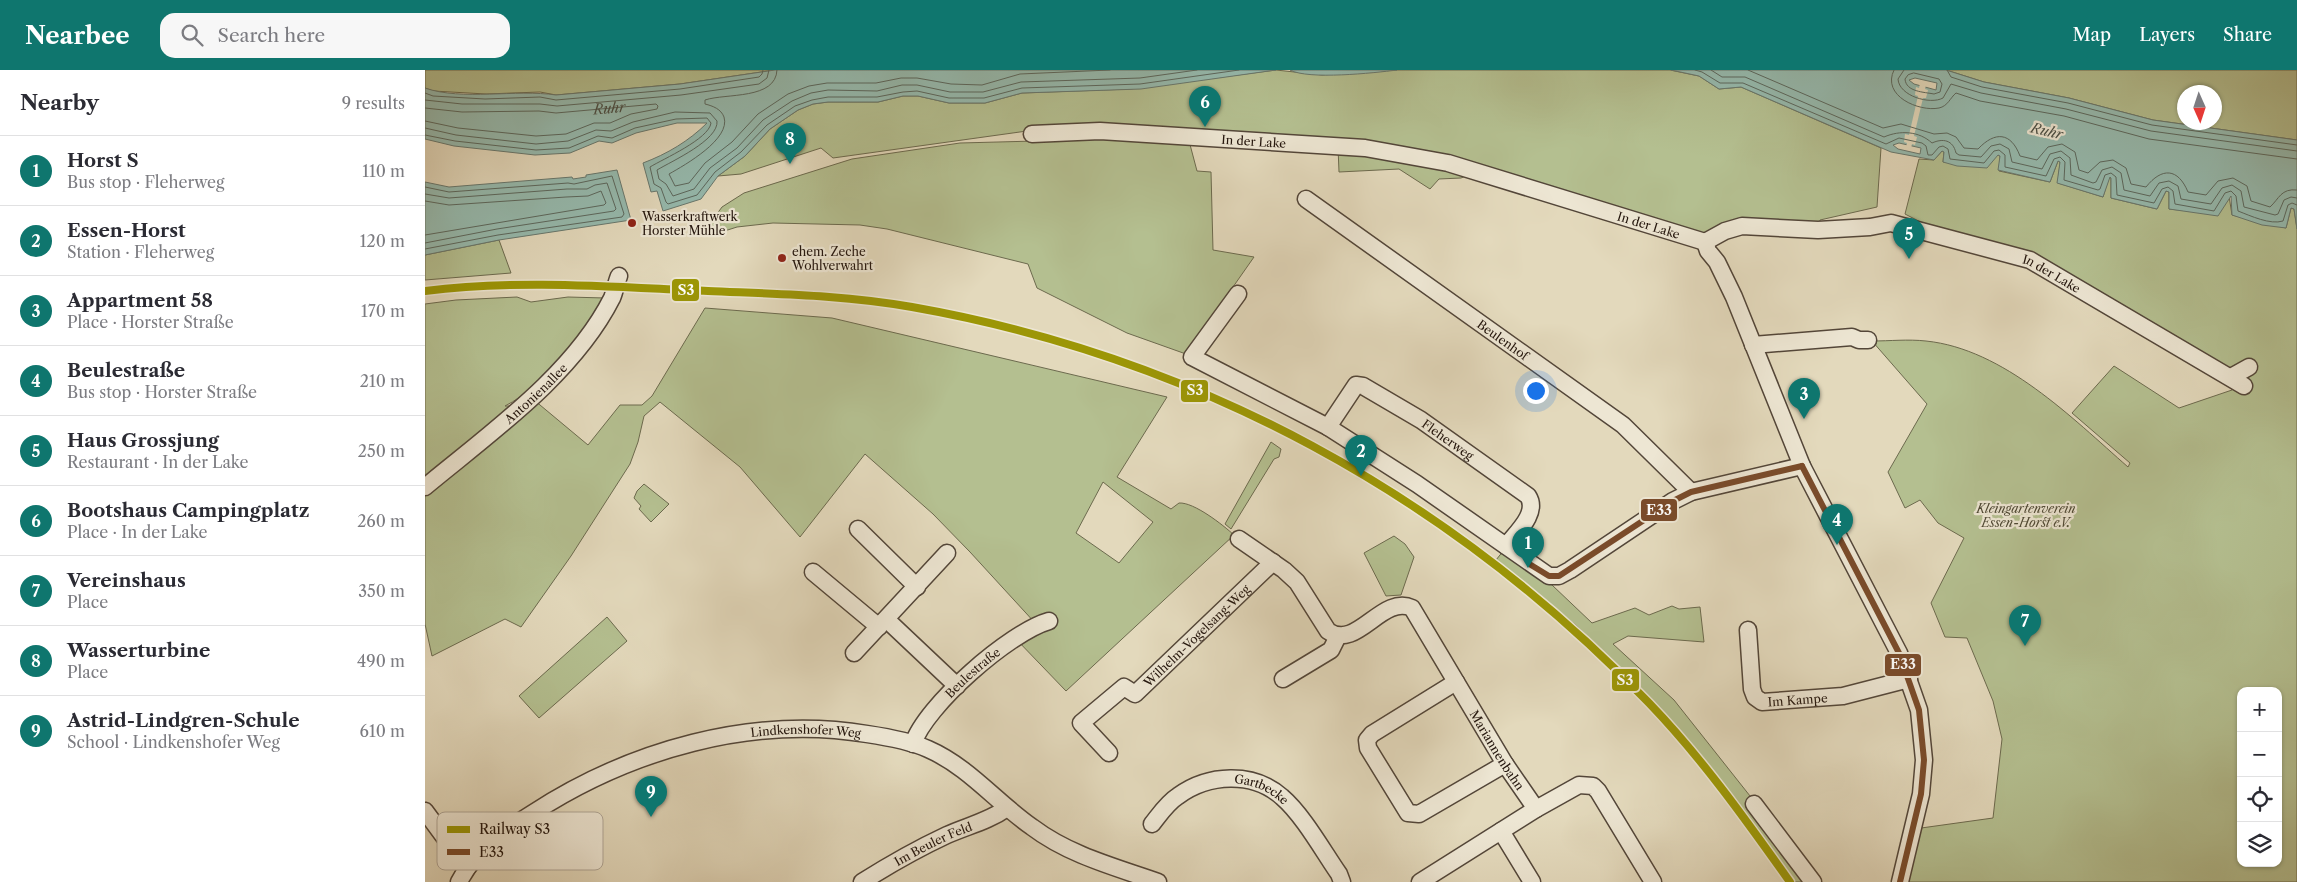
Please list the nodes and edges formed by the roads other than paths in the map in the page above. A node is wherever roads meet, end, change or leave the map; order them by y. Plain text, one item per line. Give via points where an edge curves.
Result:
1 (1032, 134) dead end
2 (1306, 199) dead end
3 (1710, 240) junction
4 (619, 276) dead end
5 (1238, 294) dead end
6 (1868, 340) dead end
7 (1753, 345) junction
8 (2249, 367) dead end
9 (1328, 428) junction
10 (1802, 466) junction
11 (425, 487) edge
12 (1691, 492) junction
13 (858, 529) dead end
14 (1239, 539) dead end
15 (1506, 546) junction
16 (947, 553) dead end
17 (1273, 562) junction
18 (813, 572) dead end
19 (917, 587) junction
20 (1049, 621) dead end
21 (882, 623) junction
22 (1749, 630) dead end
23 (1339, 636) junction
24 (854, 653) dead end
25 (1283, 679) dead end
26 (1909, 679) junction
27 (1456, 682) junction
28 (957, 686) junction
29 (913, 744) junction
30 (1109, 753) dead end
31 (1505, 764) junction
32 (1754, 804) dead end
33 (1007, 808) junction
34 (1536, 809) junction
35 (425, 811) edge
36 (535, 812) edge
37 (1152, 824) dead end
38 (437, 827) edge
39 (1501, 831) junction
40 (466, 870) edge
41 (459, 882) edge
42 (861, 882) edge
43 (1158, 882) edge
44 (1342, 882) edge
45 (1421, 882) edge
46 (1532, 882) edge
47 (1653, 882) edge
48 (1813, 882) edge
49 (1900, 882) edge

1 - 3 street, In der Lake via 1100,131 1365,148 1448,163
2 - 12 street, Beulenhof via 1623,425
3 - 7 street via 1708,251 1717,262
3 - 8 street, In der Lake via 1742,226 1819,230 1891,223 2030,260 2238,381
4 - 11 street, Antonienallee via 611,299 569,358 532,397
5 - 9 street via 1192,357
6 - 7 street via 1852,337
7 - 10 street
9 - 15 street via 1417,484
9 - 15 street, Fleherweg via 1356,385 1421,420 1529,496 1531,514
10 - 12 street
10 - 26 street via 1899,653
12 - 15 street via 1673,500 1562,574 1549,576
13 - 19 street
14 - 17 street
16 - 19 street
17 - 23 street via 1297,582 1328,631
17 - 30 street, Wilhelm-Vogelsang-Weg via 1135,694 1124,687 1081,723
18 - 21 street
19 - 21 street
20 - 28 street, Beulestraße via 1036,624 1015,638
21 - 24 street
21 - 28 street
22 - 26 street, Im Kampe via 1752,689 1755,697 1763,702 1843,696
23 - 25 street, Mariannenbahn via 1331,650
23 - 27 street, Mariannenbahn via 1349,634 1393,608 1407,606 1416,614
26 - 49 street via 1919,710 1924,760 1916,819
27 - 31 street, Mariannenbahn
27 - 31 street via 1371,734 1367,744 1376,761 1408,813 1413,814 1419,814
28 - 29 street, Beulestraße via 925,720
29 - 33 street, Lindkenshofer Weg via 946,757
29 - 36 street, Lindkenshofer Weg via 851,731 796,729 739,733 685,746 609,772
31 - 34 street, Mariannenbahn
32 - 48 street
33 - 42 street, Im Beuler Feld via 994,817 909,854
33 - 43 street, Lindkenshofer Weg via 1055,842
34 - 39 street
34 - 47 street via 1579,785 1593,786
35 - 38 street
37 - 44 street, Gartbecke via 1167,805 1188,789 1228,778 1252,781 1273,790 1290,805
39 - 45 street
39 - 46 street
40 - 41 street, Lindkenshofer Weg

